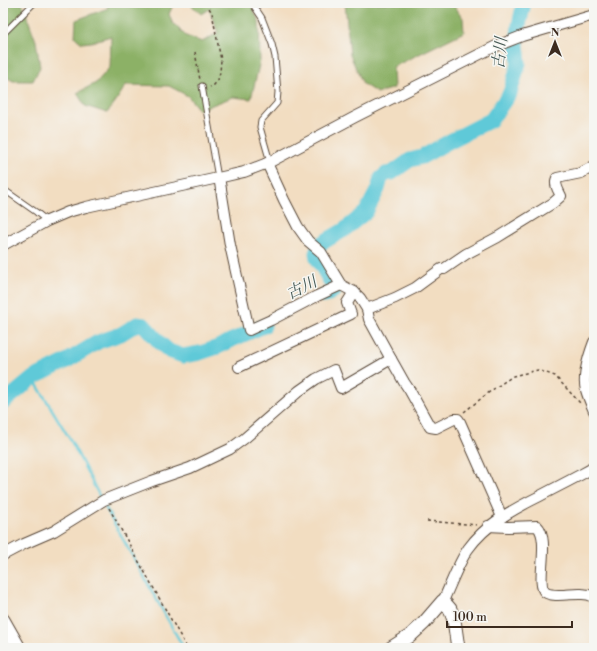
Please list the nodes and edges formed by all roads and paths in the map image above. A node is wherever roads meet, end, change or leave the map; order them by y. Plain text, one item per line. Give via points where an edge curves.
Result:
1 (34, 3) edge
2 (206, 3) edge
3 (252, 3) edge
4 (594, 15) edge
5 (3, 36) edge
6 (195, 52) dead end
7 (202, 88) junction
8 (269, 162) junction
9 (594, 166) edge
10 (218, 178) junction
11 (3, 189) edge
12 (47, 221) junction
13 (3, 245) edge
14 (336, 287) junction
15 (354, 292) junction
16 (367, 309) junction
17 (594, 342) edge
18 (390, 359) junction
19 (239, 367) dead end
20 (590, 409) edge
21 (458, 420) junction
22 (594, 465) edge
23 (104, 500) junction
24 (502, 517) junction
25 (427, 521) dead end
26 (488, 526) junction
27 (3, 555) edge
28 (594, 597) edge
29 (443, 601) junction
30 (3, 620) edge
31 (19, 648) edge
32 (187, 648) edge
33 (391, 648) edge
34 (458, 648) edge

1 - 5 lane
2 - 7 path via 212,13 221,60 218,80 208,88
3 - 8 lane via 262,18 275,57 277,103 261,121 260,127
4 - 8 street via 518,37 494,47
6 - 7 path
7 - 10 lane
8 - 10 street via 244,172
8 - 14 street via 298,227 318,250
9 - 16 street via 581,173 557,178 556,184 561,196 553,203 441,269 415,288
10 - 12 street via 86,207
10 - 14 street via 249,330
11 - 12 lane
12 - 13 street
14 - 15 street
15 - 16 street
15 - 19 street via 347,303 352,314
16 - 18 street via 369,319
17 - 20 street via 585,378
18 - 21 street via 430,427 436,428 454,419
18 - 23 street via 341,388 334,370 299,390 230,449 190,468
20 - 21 path via 555,376 538,370 513,376 464,412
21 - 24 street
22 - 24 street via 591,469
23 - 27 street via 54,531
23 - 32 path
24 - 26 street
25 - 26 path
26 - 28 street via 537,526 542,536 542,586 545,592
26 - 29 street via 462,559
29 - 33 street via 410,636
29 - 34 street via 450,609 454,620
30 - 31 street

